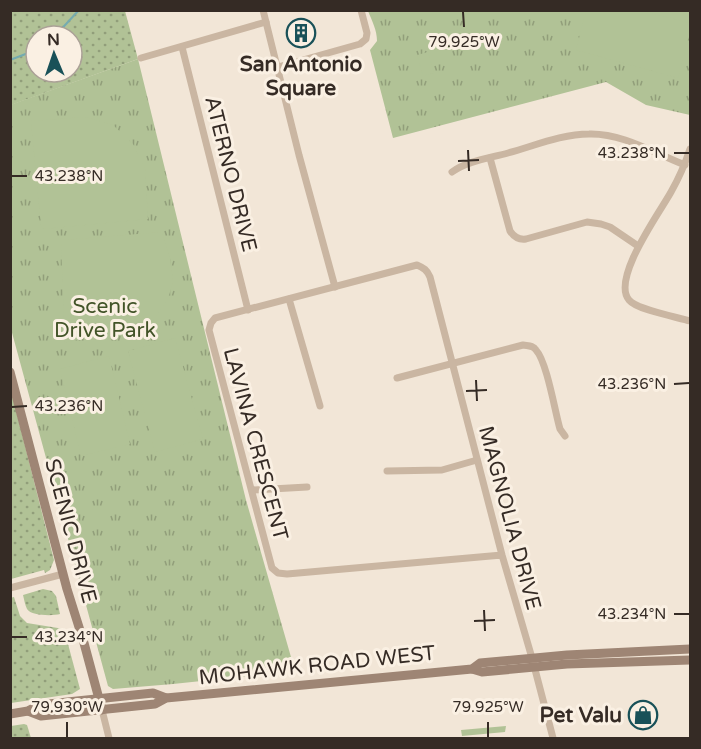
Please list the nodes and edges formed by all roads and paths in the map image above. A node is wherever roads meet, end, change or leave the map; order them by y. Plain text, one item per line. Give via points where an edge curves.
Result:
1 (263, 10) edge
2 (361, 10) edge
3 (266, 22) junction
4 (182, 47) junction
5 (141, 58) dead end
6 (278, 68) junction
7 (690, 149) edge
8 (490, 158) junction
9 (685, 165) junction
10 (452, 172) dead end
11 (638, 246) junction
12 (427, 271) joint
13 (335, 287) junction
14 (289, 299) junction
15 (248, 310) junction
16 (690, 321) edge
17 (452, 363) junction
18 (10, 372) edge
19 (397, 378) dead end
20 (320, 406) dead end
21 (565, 436) dead end
22 (477, 460) junction
23 (387, 471) dead end
24 (307, 487) dead end
25 (252, 490) junction
26 (502, 555) junction
27 (63, 574) junction
28 (10, 588) edge
29 (690, 649) edge
30 (690, 660) edge
31 (533, 663) junction
32 (99, 698) junction
33 (166, 698) junction
34 (102, 710) junction
35 (28, 711) junction
36 (10, 714) edge
37 (109, 738) edge
38 (553, 738) edge

1 - 3 street
2 - 6 street via 367,33 360,44
3 - 4 street
3 - 6 street
4 - 5 street
4 - 15 street, ATERNO DRIVE
6 - 13 street
7 - 9 street
8 - 9 street via 589,134 618,138
8 - 10 street
8 - 11 street via 513,236 526,239 587,222 610,227
9 - 11 street
11 - 16 street via 628,270 625,292 629,301
12 - 13 street, LAVINA CRESCENT via 417,265
12 - 17 street, MAGNOLIA DRIVE
13 - 14 street, LAVINA CRESCENT
14 - 15 street, LAVINA CRESCENT
14 - 20 street
15 - 25 street, LAVINA CRESCENT via 215,318 209,330
17 - 19 street
17 - 21 street via 532,346 543,363
17 - 22 street, MAGNOLIA DRIVE
18 - 27 main road, SCENIC DRIVE
22 - 23 street via 442,470
22 - 26 street, MAGNOLIA DRIVE
24 - 25 street
25 - 26 street, LAVINA CRESCENT via 272,568 278,573
26 - 31 street, MAGNOLIA DRIVE
27 - 28 street
27 - 32 main road, SCENIC DRIVE
29 - 31 main road, MOHAWK ROAD WEST via 567,654
30 - 31 main road, MOHAWK ROAD WEST
31 - 33 main road, MOHAWK ROAD WEST via 482,672 472,669
31 - 38 street, MAGNOLIA DRIVE
32 - 33 main road, MOHAWK ROAD WEST via 153,693
32 - 34 main road, SCENIC DRIVE
32 - 35 main road, MOHAWK ROAD WEST via 39,705
33 - 34 main road, MOHAWK ROAD WEST via 155,704
34 - 35 main road, MOHAWK ROAD WEST via 41,716
34 - 37 street
35 - 36 main road

